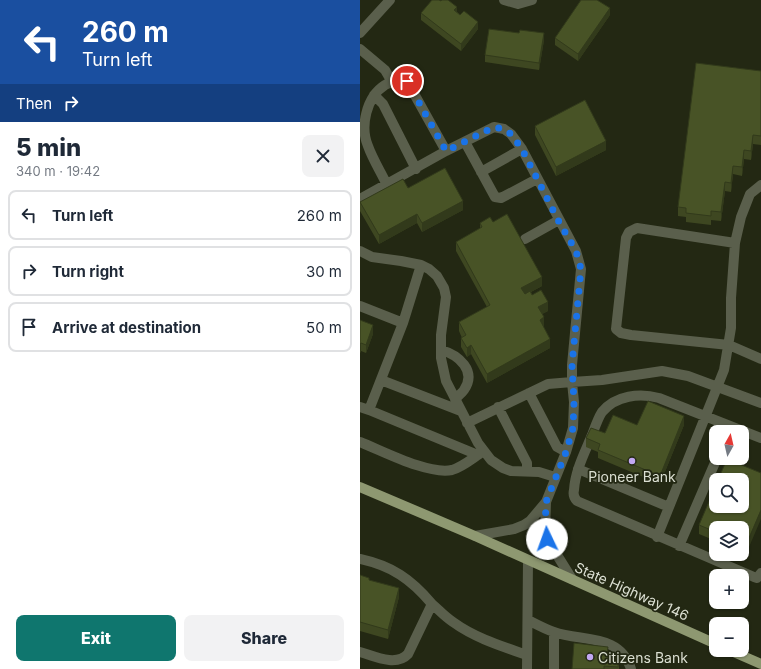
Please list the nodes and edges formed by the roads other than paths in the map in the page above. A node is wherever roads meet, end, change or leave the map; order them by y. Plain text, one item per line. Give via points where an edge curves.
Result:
1 (390, 0) edge
2 (504, 0) edge
3 (532, 0) edge
4 (360, 32) edge
5 (360, 50) edge
6 (392, 82) junction
7 (374, 95) junction
8 (465, 142) junction
9 (522, 149) junction
10 (446, 151) junction
11 (416, 169) junction
12 (481, 172) junction
13 (537, 179) junction
14 (387, 185) junction
15 (761, 185) edge
16 (360, 199) edge
17 (558, 220) junction
18 (525, 239) dead end
19 (735, 243) junction
20 (360, 251) edge
21 (421, 265) junction
22 (360, 306) edge
23 (403, 323) junction
24 (729, 345) junction
25 (441, 350) junction
26 (761, 359) edge
27 (381, 380) junction
28 (572, 382) junction
29 (718, 387) junction
30 (528, 393) junction
31 (455, 399) junction
32 (761, 403) edge
33 (498, 407) junction
34 (365, 409) edge
35 (461, 411) junction
36 (706, 416) junction
37 (467, 423) junction
38 (722, 425) edge
39 (749, 435) edge
40 (761, 438) edge
41 (360, 442) edge
42 (566, 452) junction
43 (481, 453) junction
44 (714, 465) edge
45 (578, 469) junction
46 (527, 471) junction
47 (555, 477) junction
48 (360, 487) edge
49 (546, 502) junction
50 (669, 507) junction
51 (475, 536) junction
52 (656, 537) junction
53 (679, 546) junction
54 (360, 559) edge
55 (528, 560) junction
56 (761, 573) edge
57 (572, 579) junction
58 (432, 604) junction
59 (528, 620) junction
60 (554, 632) junction
61 (709, 641) edge
62 (360, 652) edge
63 (527, 655) junction
64 (745, 657) edge
65 (761, 664) edge
66 (527, 669) edge
67 (554, 669) edge
68 (631, 669) edge

1 - 4 street
2 - 3 street via 518,4
5 - 6 street via 385,70
6 - 7 street
6 - 10 street via 402,79 407,81
7 - 11 street via 383,104
7 - 14 street via 364,125 367,145
8 - 9 street via 494,127 511,134
8 - 10 street
8 - 12 street
9 - 12 street
9 - 13 street
10 - 11 street
11 - 14 street
12 - 13 street via 495,197 501,198
13 - 17 street
14 - 16 street
15 - 19 street via 750,194
17 - 18 street
17 - 28 street via 576,251 581,269
19 - 24 street
19 - 24 street via 637,228 629,232 626,238 616,322 616,329 621,333
20 - 21 street via 372,257
21 - 23 street
21 - 25 street via 437,276 444,288 446,297
22 - 23 street
23 - 27 street
24 - 26 street
24 - 29 street
25 - 31 street via 446,382
25 - 31 street via 456,357 468,372 468,382
27 - 34 street
27 - 35 street
28 - 29 street via 662,370
28 - 30 street via 548,384
28 - 42 street via 573,428
29 - 32 street
29 - 36 street
30 - 33 street
30 - 42 street via 557,446
31 - 35 street
33 - 37 street
33 - 46 street via 527,463
34 - 43 street
35 - 37 street
36 - 38 street
36 - 45 street via 648,395 629,396 613,403 603,412
36 - 50 street
37 - 43 street
39 - 40 street
41 - 43 street via 431,470 458,468
42 - 47 street
43 - 46 street via 503,468
44 - 53 street
45 - 50 street
45 - 52 street via 574,489 574,498 577,501
46 - 47 street
47 - 49 street
48 - 51 main road, State Highway 146
49 - 51 street via 524,525
49 - 57 street via 547,539
50 - 52 street
51 - 55 main road, State Highway 146
52 - 53 street
53 - 56 street via 757,578
54 - 58 street via 390,568 403,576
55 - 57 main road, State Highway 146
55 - 59 street
57 - 61 main road, State Highway 146
58 - 62 street via 405,657 396,660
58 - 63 street via 452,622 472,634
59 - 60 street
59 - 63 street
60 - 67 street
60 - 68 street via 608,643 620,650
63 - 66 street
64 - 65 main road

